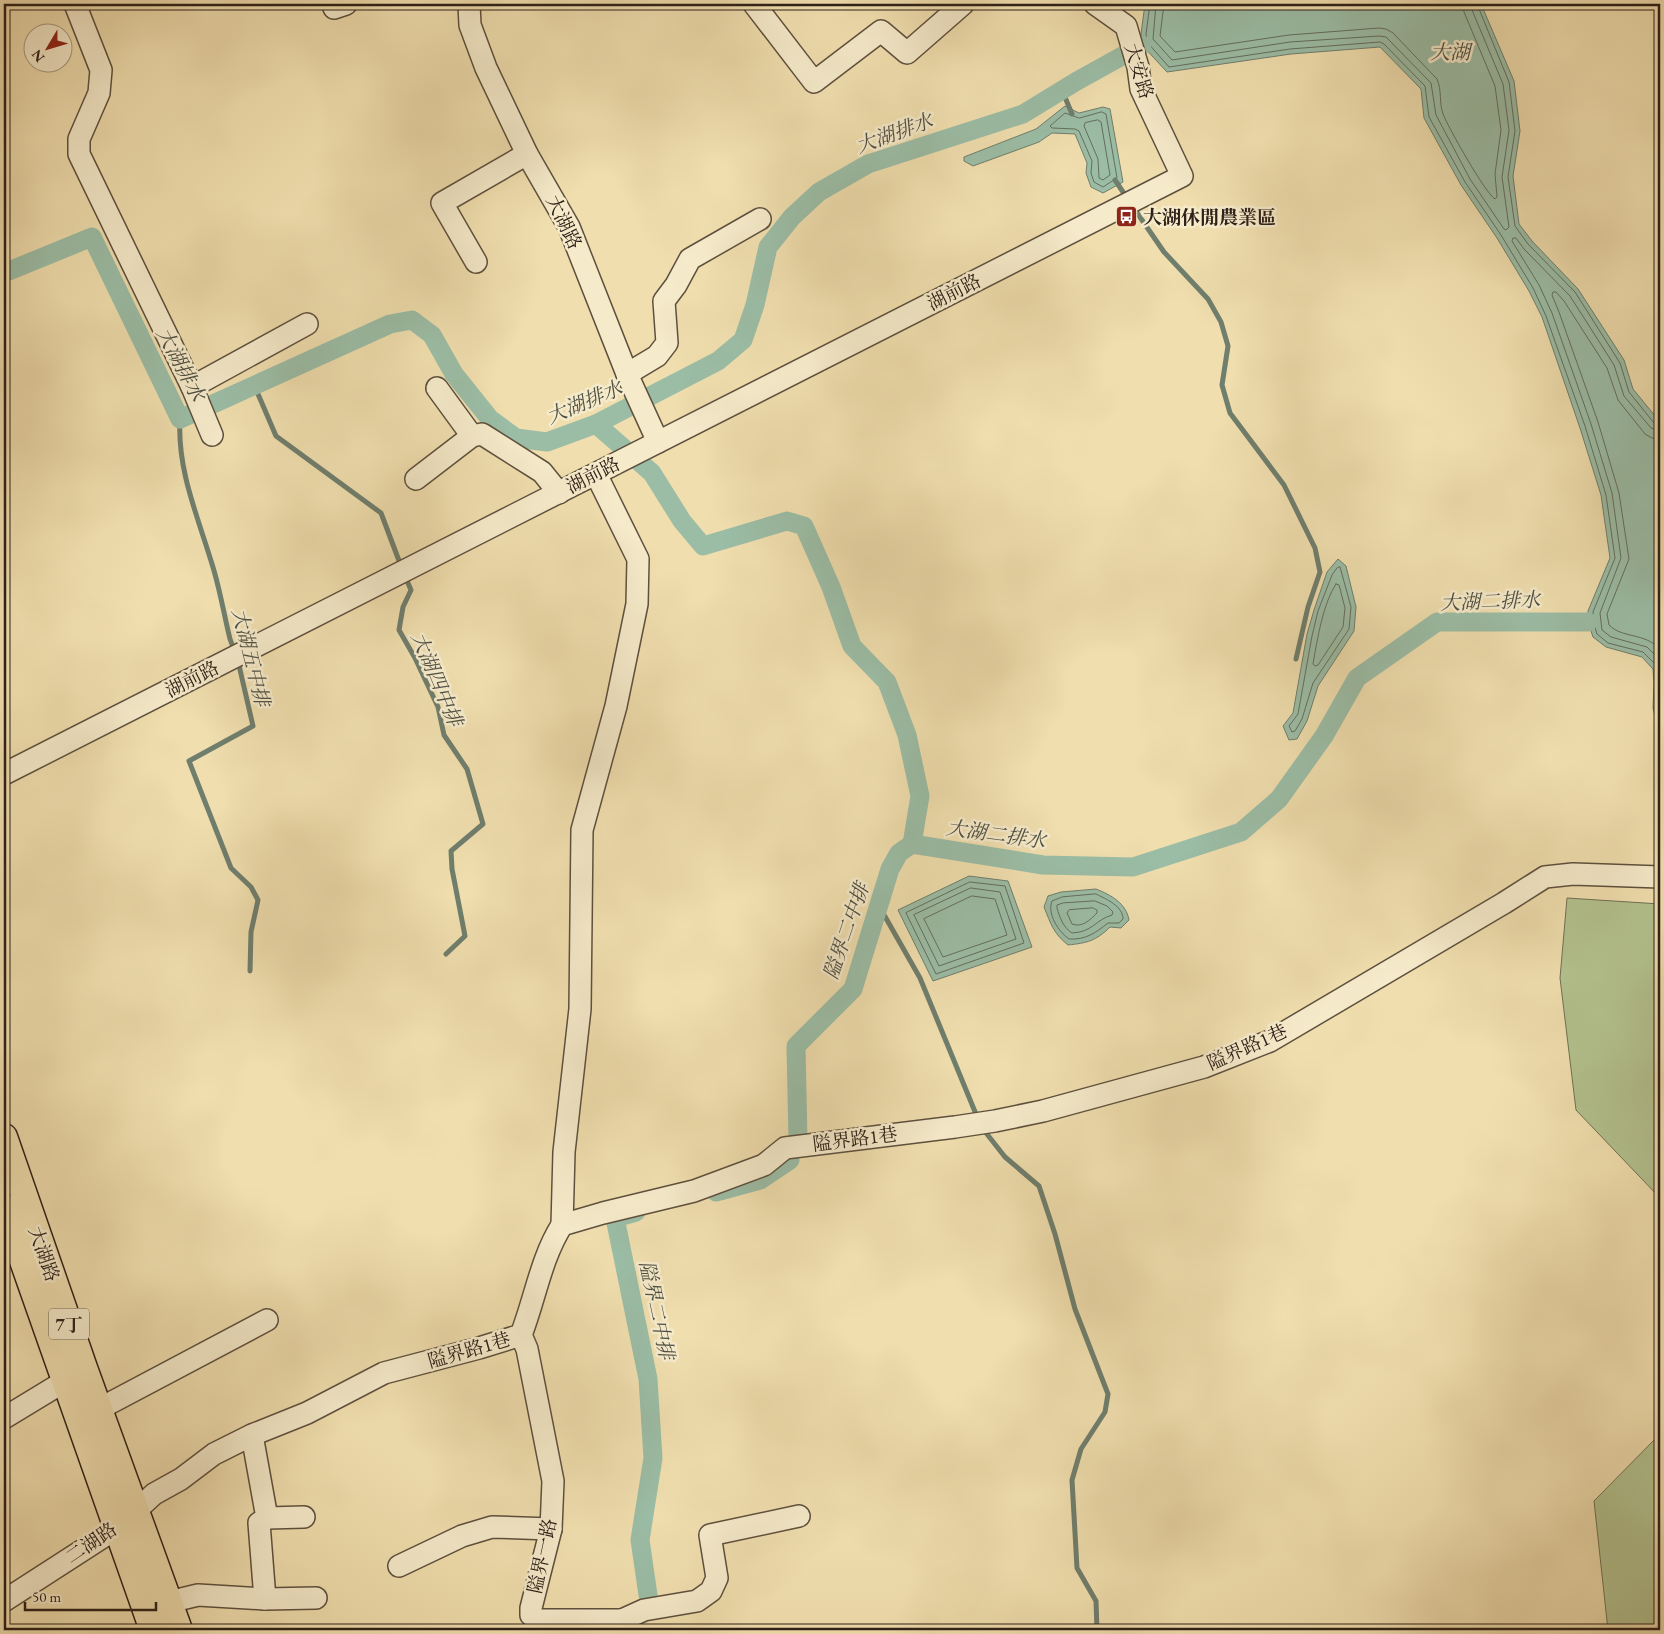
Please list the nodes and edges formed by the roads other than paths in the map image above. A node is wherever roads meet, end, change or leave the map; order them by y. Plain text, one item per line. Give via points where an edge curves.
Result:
1 (75, 4) edge
2 (469, 4) edge
3 (754, 4) edge
4 (963, 4) edge
5 (1095, 4) edge
6 (527, 154) junction
7 (1182, 176) joint
8 (760, 219) dead end
9 (476, 262) dead end
10 (308, 324) dead end
11 (627, 374) junction
12 (192, 386) junction
13 (437, 388) dead end
14 (212, 435) dead end
15 (472, 436) junction
16 (658, 442) junction
17 (596, 474) junction
18 (416, 479) dead end
19 (558, 493) junction
20 (4, 774) edge
21 (1660, 878) edge
22 (4, 1137) edge
23 (4, 1206) edge
24 (562, 1226) junction
25 (267, 1320) dead end
26 (521, 1335) junction
27 (66, 1381) junction
28 (99, 1409) junction
29 (4, 1418) edge
30 (252, 1434) junction
31 (799, 1516) dead end
32 (304, 1517) dead end
33 (267, 1518) junction
34 (127, 1519) junction
35 (551, 1529) junction
36 (399, 1566) dead end
37 (316, 1598) dead end
38 (265, 1599) junction
39 (4, 1600) edge
40 (169, 1602) junction
41 (527, 1623) edge
42 (625, 1625) edge
43 (153, 1630) edge
44 (179, 1630) edge

1 - 12 street via 102,70 99,93 79,139 79,154
2 - 6 street, 大湖路 via 470,24 486,68
3 - 4 street via 814,82 882,31 907,53
5 - 7 street, 大安路 via 1126,26 1142,89
6 - 9 street via 442,203
6 - 11 street, 大湖路 via 569,227
7 - 16 street, 湖前路
8 - 11 street via 690,259 664,301 667,343 657,356
10 - 12 street
11 - 16 street, 大湖路
12 - 14 street
13 - 15 street
15 - 18 street
15 - 19 street via 482,434 542,472
16 - 17 street, 湖前路
17 - 19 street, 湖前路
17 - 24 street via 638,559 637,604 616,706 582,830 580,1009 564,1152
19 - 20 street, 湖前路
21 - 24 street, 隘界路1巷 via 1573,874 1545,877 1270,1041 1204,1067 995,1120 785,1148 764,1165 694,1191
22 - 28 main road, 大湖路 / 7丁
23 - 27 main road, 大湖路 / 7丁
24 - 26 street, 隘界路1巷 via 551,1242
25 - 28 street
26 - 30 street, 隘界路1巷 via 384,1373 307,1413
26 - 35 street, 隘界一路 via 553,1481
27 - 29 street
27 - 34 main road, 大湖路 / 7丁
28 - 34 main road, 大湖路 / 7丁
30 - 33 street
30 - 34 street, 隘界路1巷 via 214,1454 182,1479 154,1494
31 - 42 street via 710,1535 717,1578 711,1591 697,1601 644,1610
32 - 33 street
33 - 38 street via 259,1523
34 - 39 street, 二湖路
34 - 40 main road, 7丁
34 - 43 main road, 7丁
35 - 36 street via 492,1528 462,1536
35 - 41 street, 隘界一路
37 - 38 street
38 - 40 street via 198,1595
40 - 44 main road, 7丁
41 - 42 street, 隘界一路 via 537,1620

